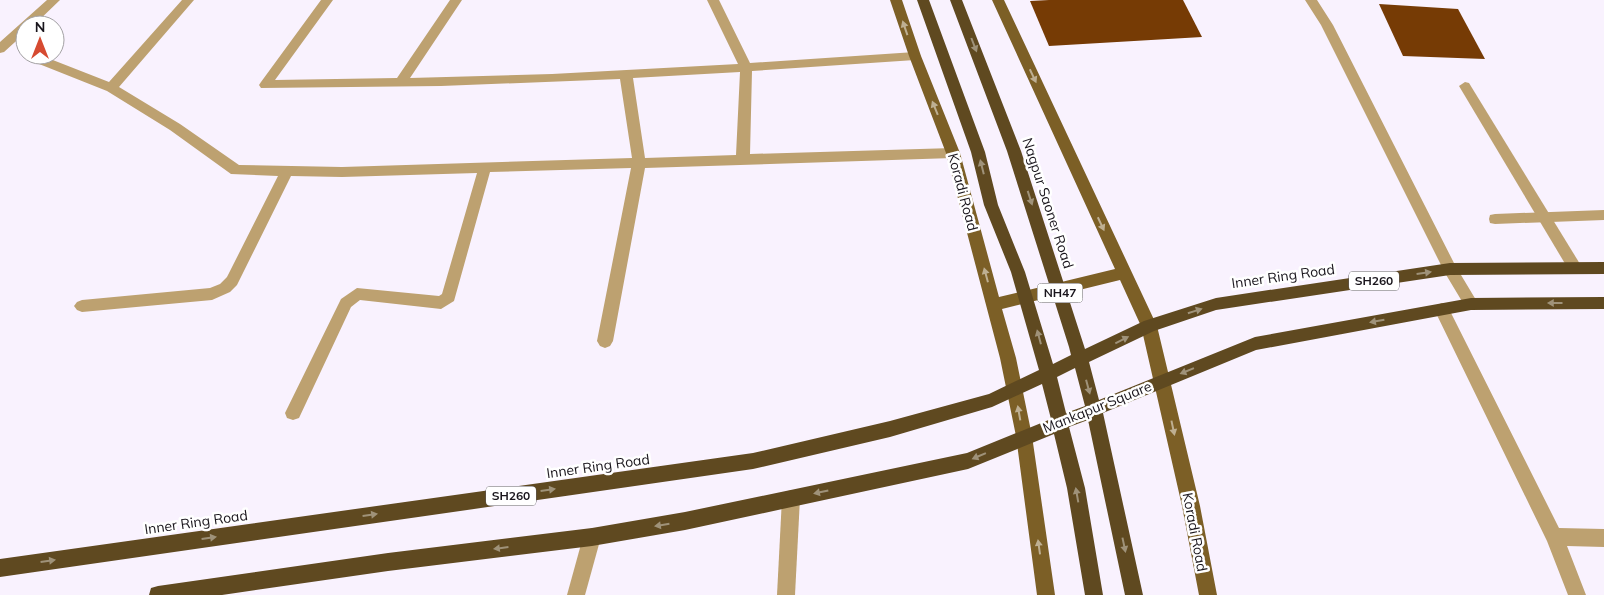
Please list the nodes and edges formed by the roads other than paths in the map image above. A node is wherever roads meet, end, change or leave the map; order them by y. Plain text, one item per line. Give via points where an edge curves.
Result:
1 (54, 0) edge
2 (188, 0) edge
3 (327, 0) edge
4 (456, 0) edge
5 (713, 0) edge
6 (896, 0) edge
7 (923, 0) edge
8 (956, 0) edge
9 (998, 0) edge
10 (1311, 0) edge
11 (38, 15) edge
12 (15, 35) edge
13 (2, 46) edge
14 (15, 50) edge
15 (915, 56) junction
16 (54, 65) edge
17 (746, 68) junction
18 (626, 74) junction
19 (401, 82) junction
20 (1466, 86) dead end
21 (110, 88) junction
22 (953, 153) junction
23 (743, 158) junction
24 (639, 162) junction
25 (484, 168) junction
26 (287, 171) junction
27 (1604, 215) edge
28 (1545, 218) junction
29 (1495, 220) dead end
30 (1575, 268) junction
31 (1604, 268) edge
32 (1450, 269) junction
33 (1124, 273) junction
34 (1604, 303) edge
35 (1471, 304) junction
36 (994, 305) junction
37 (82, 306) dead end
38 (1442, 309) junction
39 (1149, 326) junction
40 (605, 340) dead end
41 (1163, 381) junction
42 (1014, 390) junction
43 (293, 413) dead end
44 (1024, 436) junction
45 (791, 498) junction
46 (592, 537) junction
47 (1554, 537) junction
48 (1604, 538) edge
49 (0, 568) edge
50 (158, 595) edge
51 (576, 595) edge
52 (786, 595) edge
53 (1046, 595) edge
54 (1094, 595) edge
55 (1134, 595) edge
56 (1208, 595) edge
57 (1577, 595) edge

1 - 11 street
2 - 21 street
3 - 19 street via 265,85
4 - 19 street
5 - 17 street
15 -> 6 main road, Koradi Road
54 -> 7 highway, NH47 via 1076,488 1040,341 1018,272 991,205 978,152
8 -> 55 highway, Nagpur Saoner Road / NH47 via 1014,151 1077,347 1097,421
9 -> 33 main road
10 - 32 street via 1327,25
12 - 13 street
13 - 14 street
15 - 17 street
22 -> 15 main road, Koradi Road
16 - 21 street
17 - 18 street
17 - 23 street
18 - 19 street
18 - 24 street
20 - 28 street
21 - 26 street via 175,126 236,170
22 - 23 street
36 -> 22 main road, Koradi Road
23 - 24 street
24 - 25 street
24 - 40 street
25 - 26 street
25 - 43 street via 448,297 441,303 357,294 346,303
26 - 37 street via 232,281 225,288 212,294
27 - 28 lane
28 - 29 lane
28 - 30 street
30 - 31 highway, Inner Ring Road / SH260
30 - 32 highway, Inner Ring Road / SH260
32 - 35 street
39 -> 32 highway, Inner Ring Road / SH260 via 1216,304
33 - 36 main road
33 - 39 main road
34 -> 35 highway
35 - 38 highway
36 - 42 main road, Koradi Road
38 -> 41 highway via 1254,344
38 - 47 street
39 - 41 main road, Mankapur Square
42 -> 39 highway, SH260
41 - 44 highway, Mankapur Square
41 -> 56 main road, Koradi Road
44 -> 42 main road, Mankapur Square
49 -> 42 highway, Inner Ring Road / SH260 via 753,461 899,426 992,400
44 -> 45 highway via 968,461
53 -> 44 main road
45 -> 46 highway
45 - 52 street
46 -> 50 highway
46 - 51 street
47 - 48 street
47 - 57 street

